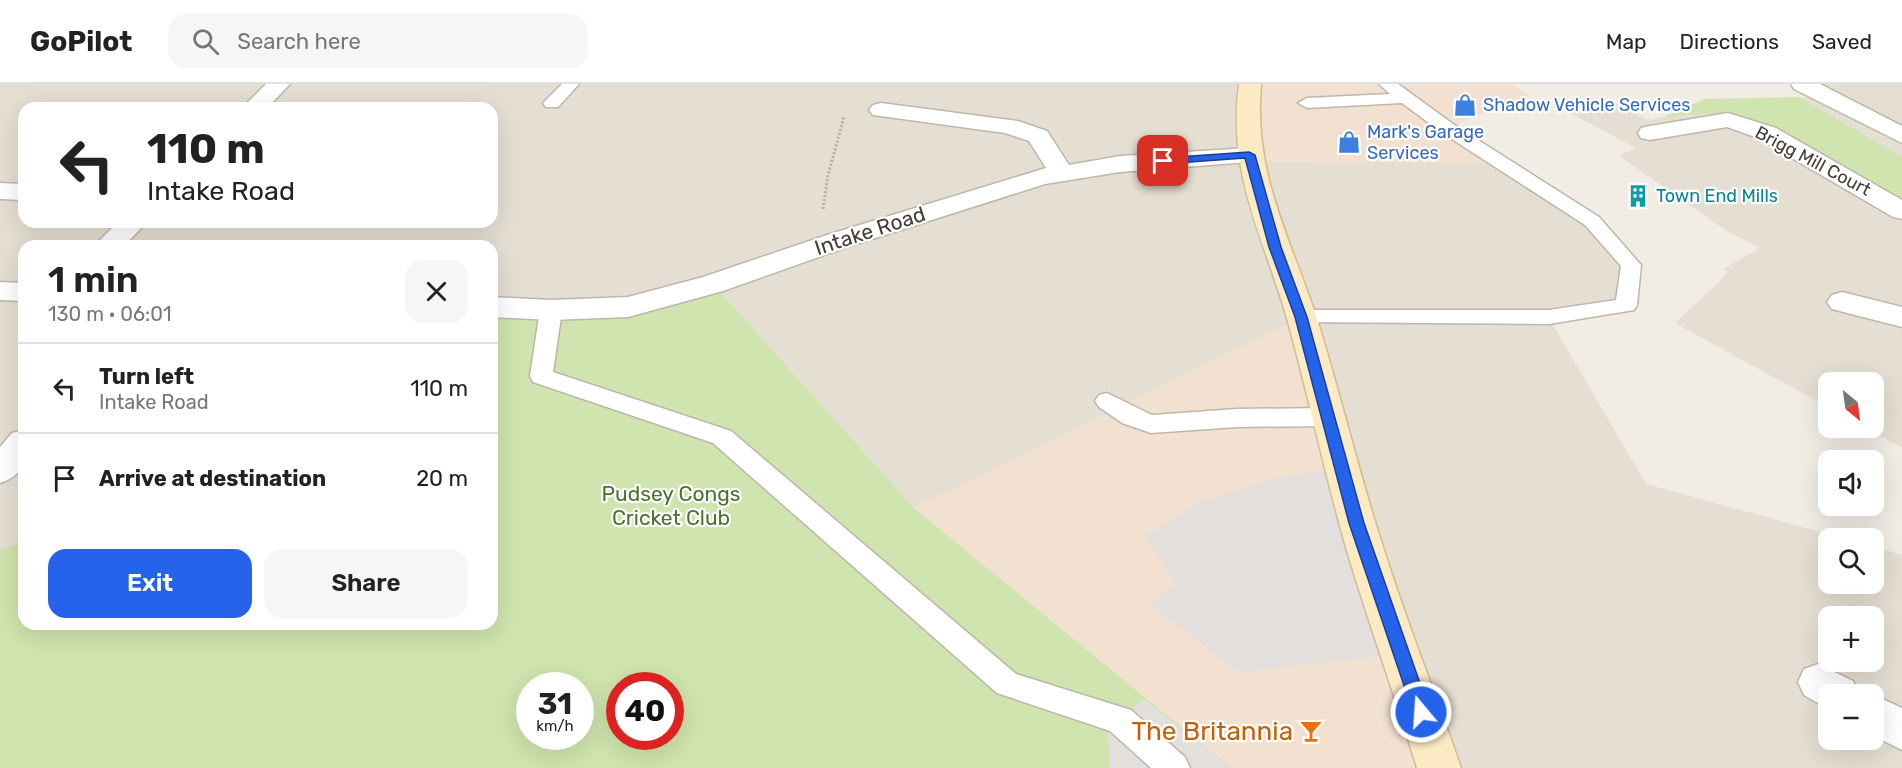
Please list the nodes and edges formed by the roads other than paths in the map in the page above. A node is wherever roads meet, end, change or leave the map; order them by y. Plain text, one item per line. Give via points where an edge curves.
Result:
1 (279, 84) edge
2 (571, 84) edge
3 (1250, 84) edge
4 (1387, 84) edge
5 (1802, 84) edge
6 (1406, 98) junction
7 (260, 102) edge
8 (552, 103) dead end
9 (1307, 103) dead end
10 (881, 110) dead end
11 (1650, 133) dead end
12 (1902, 136) edge
13 (1249, 155) junction
14 (1062, 173) junction
15 (0, 191) edge
16 (18, 192) edge
17 (1902, 211) edge
18 (128, 228) edge
19 (114, 240) edge
20 (0, 291) edge
21 (18, 292) edge
22 (1842, 302) dead end
23 (498, 307) edge
24 (551, 310) junction
25 (1301, 317) junction
26 (1902, 317) edge
27 (1107, 401) dead end
28 (1328, 417) junction
29 (18, 449) edge
30 (0, 470) edge
31 (1884, 720) edge
32 (1902, 730) edge
33 (1174, 768) edge
34 (1439, 768) edge

1 - 7 street
2 - 8 lane
3 - 13 street via 1245,112
4 - 6 lane
5 - 12 street
6 - 9 lane
6 - 25 lane via 1592,221 1631,265 1626,305 1549,317
10 - 14 street via 1038,136
11 - 17 street, Brigg Mill Court via 1728,120 1767,134
13 - 14 street, Intake Road via 1120,164
13 - 25 street via 1275,247
14 - 24 street, Intake Road via 713,284 628,307
15 - 16 street
18 - 19 street
20 - 21 street
22 - 26 street
23 - 24 street, Intake Road
24 - 33 lane via 541,376 722,437 1007,684 1120,720
25 - 28 street
27 - 28 lane via 1130,417 1151,424
28 - 34 street via 1357,523
29 - 30 street
31 - 32 street

